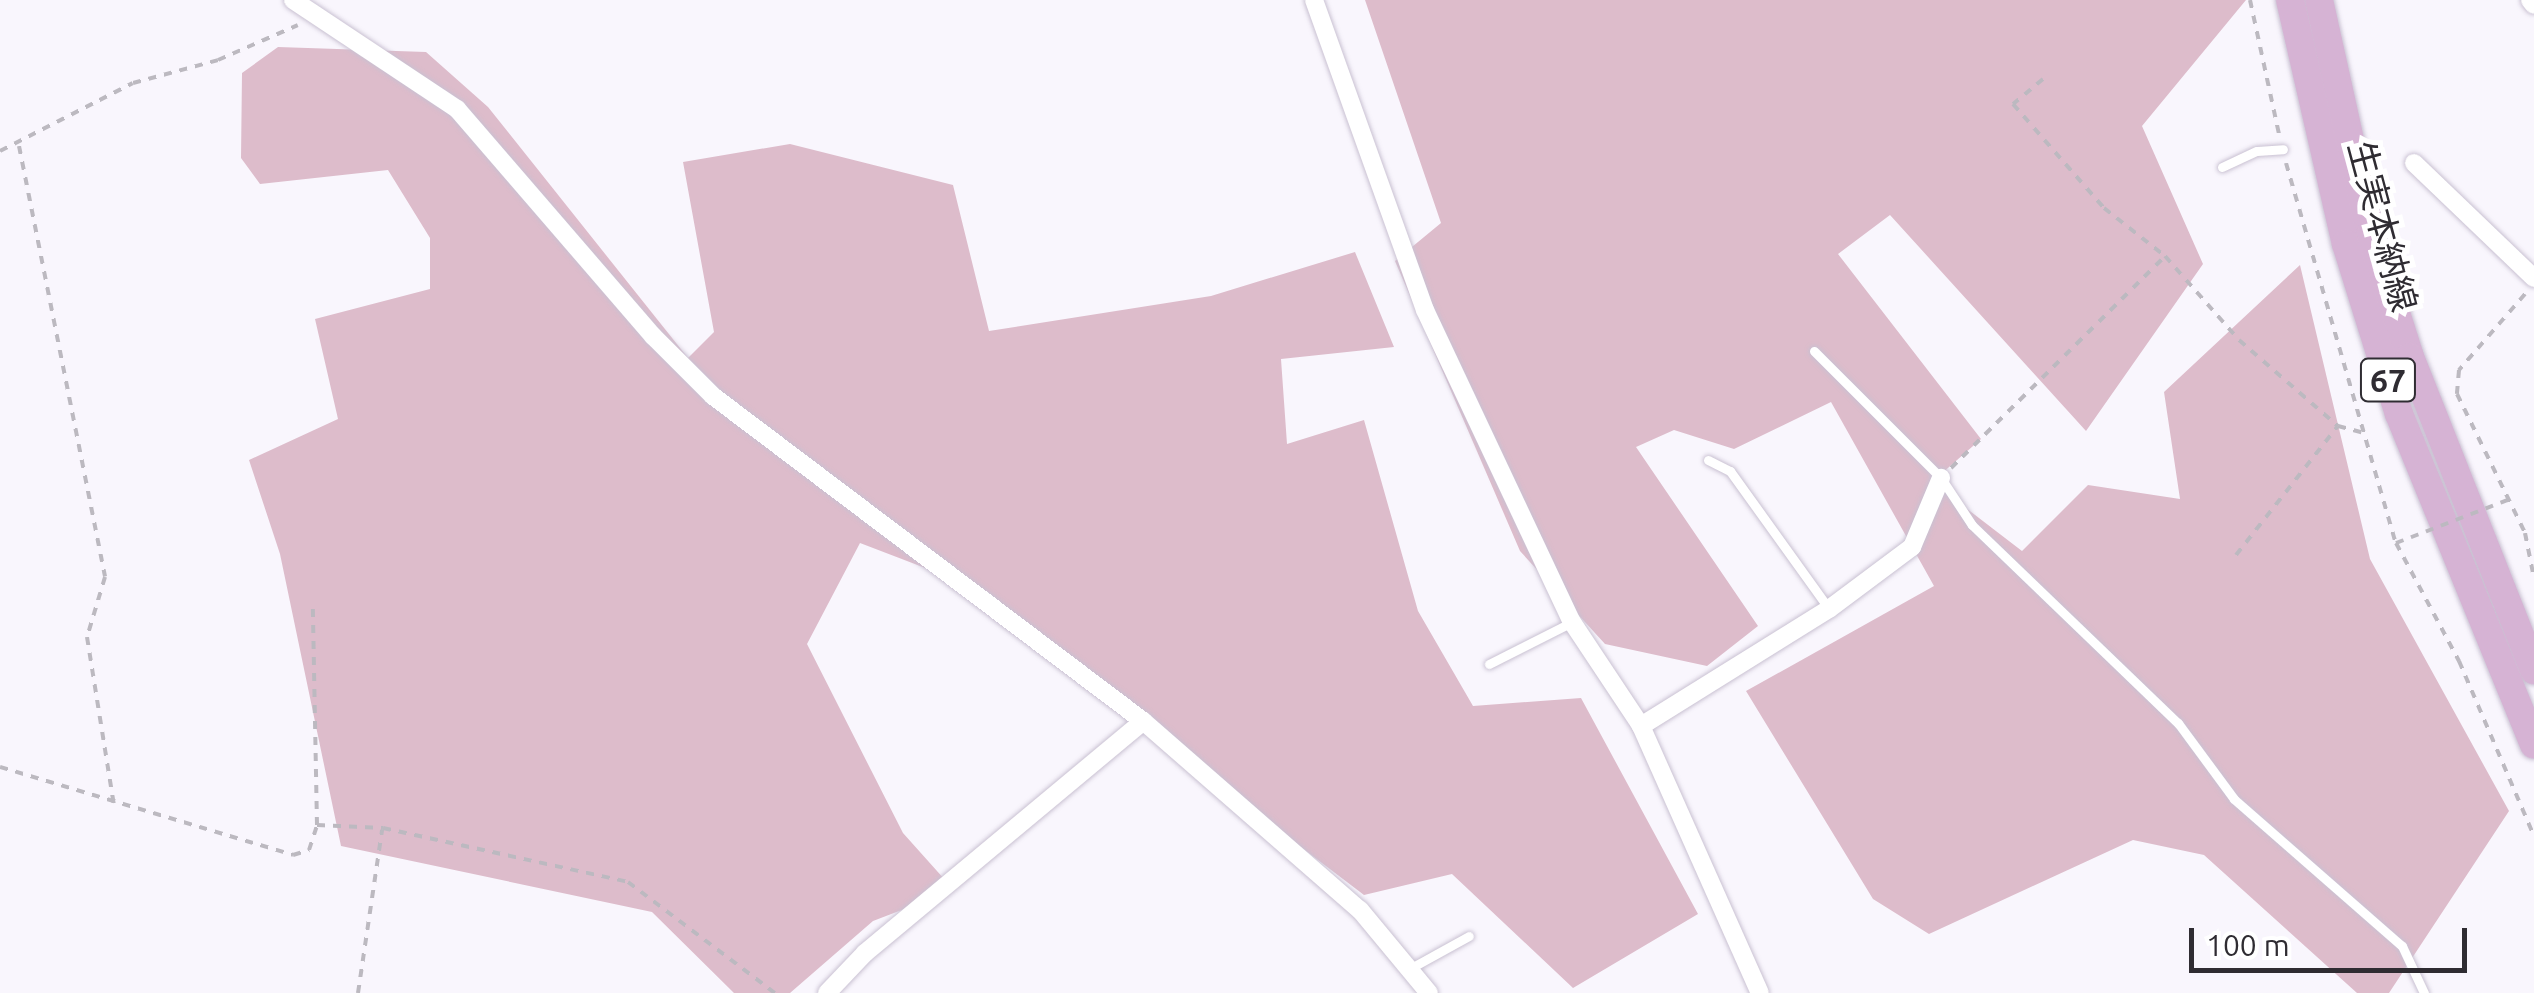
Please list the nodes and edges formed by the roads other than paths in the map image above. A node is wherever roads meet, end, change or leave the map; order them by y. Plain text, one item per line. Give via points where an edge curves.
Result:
1 (292, 0) edge
2 (1314, 0) edge
3 (2290, 0) edge
4 (2319, 0) edge
5 (2282, 149) road end
6 (2414, 163) dead end
7 (2222, 167) dead end
8 (2534, 281) edge
9 (1814, 351) dead end
10 (1708, 460) dead end
11 (1941, 478) junction
12 (1829, 609) junction
13 (1572, 622) junction
14 (1489, 664) dead end
15 (2534, 670) edge
16 (1143, 720) junction
17 (1641, 726) junction
18 (2534, 744) edge
19 (1469, 936) dead end
20 (1411, 968) junction
21 (827, 993) edge
22 (1429, 993) edge
23 (1760, 993) edge
24 (2424, 993) edge

1 - 16 street via 456,109 713,396
2 - 13 street via 1425,310
3 - 18 main road, 生実本納線 / 67 via 2346,244 2399,414
4 - 15 main road, 生実本納線 / 67 via 2371,234 2410,356
5 - 7 lane
6 - 8 street
9 - 11 lane
10 - 12 lane via 1730,471
11 - 12 street via 1912,547
11 - 24 lane via 1972,525 2178,723 2234,799 2402,946
12 - 17 street
13 - 14 lane
13 - 17 street
16 - 20 street via 1360,910
16 - 21 street via 865,953
17 - 23 street
19 - 20 lane
20 - 22 street

